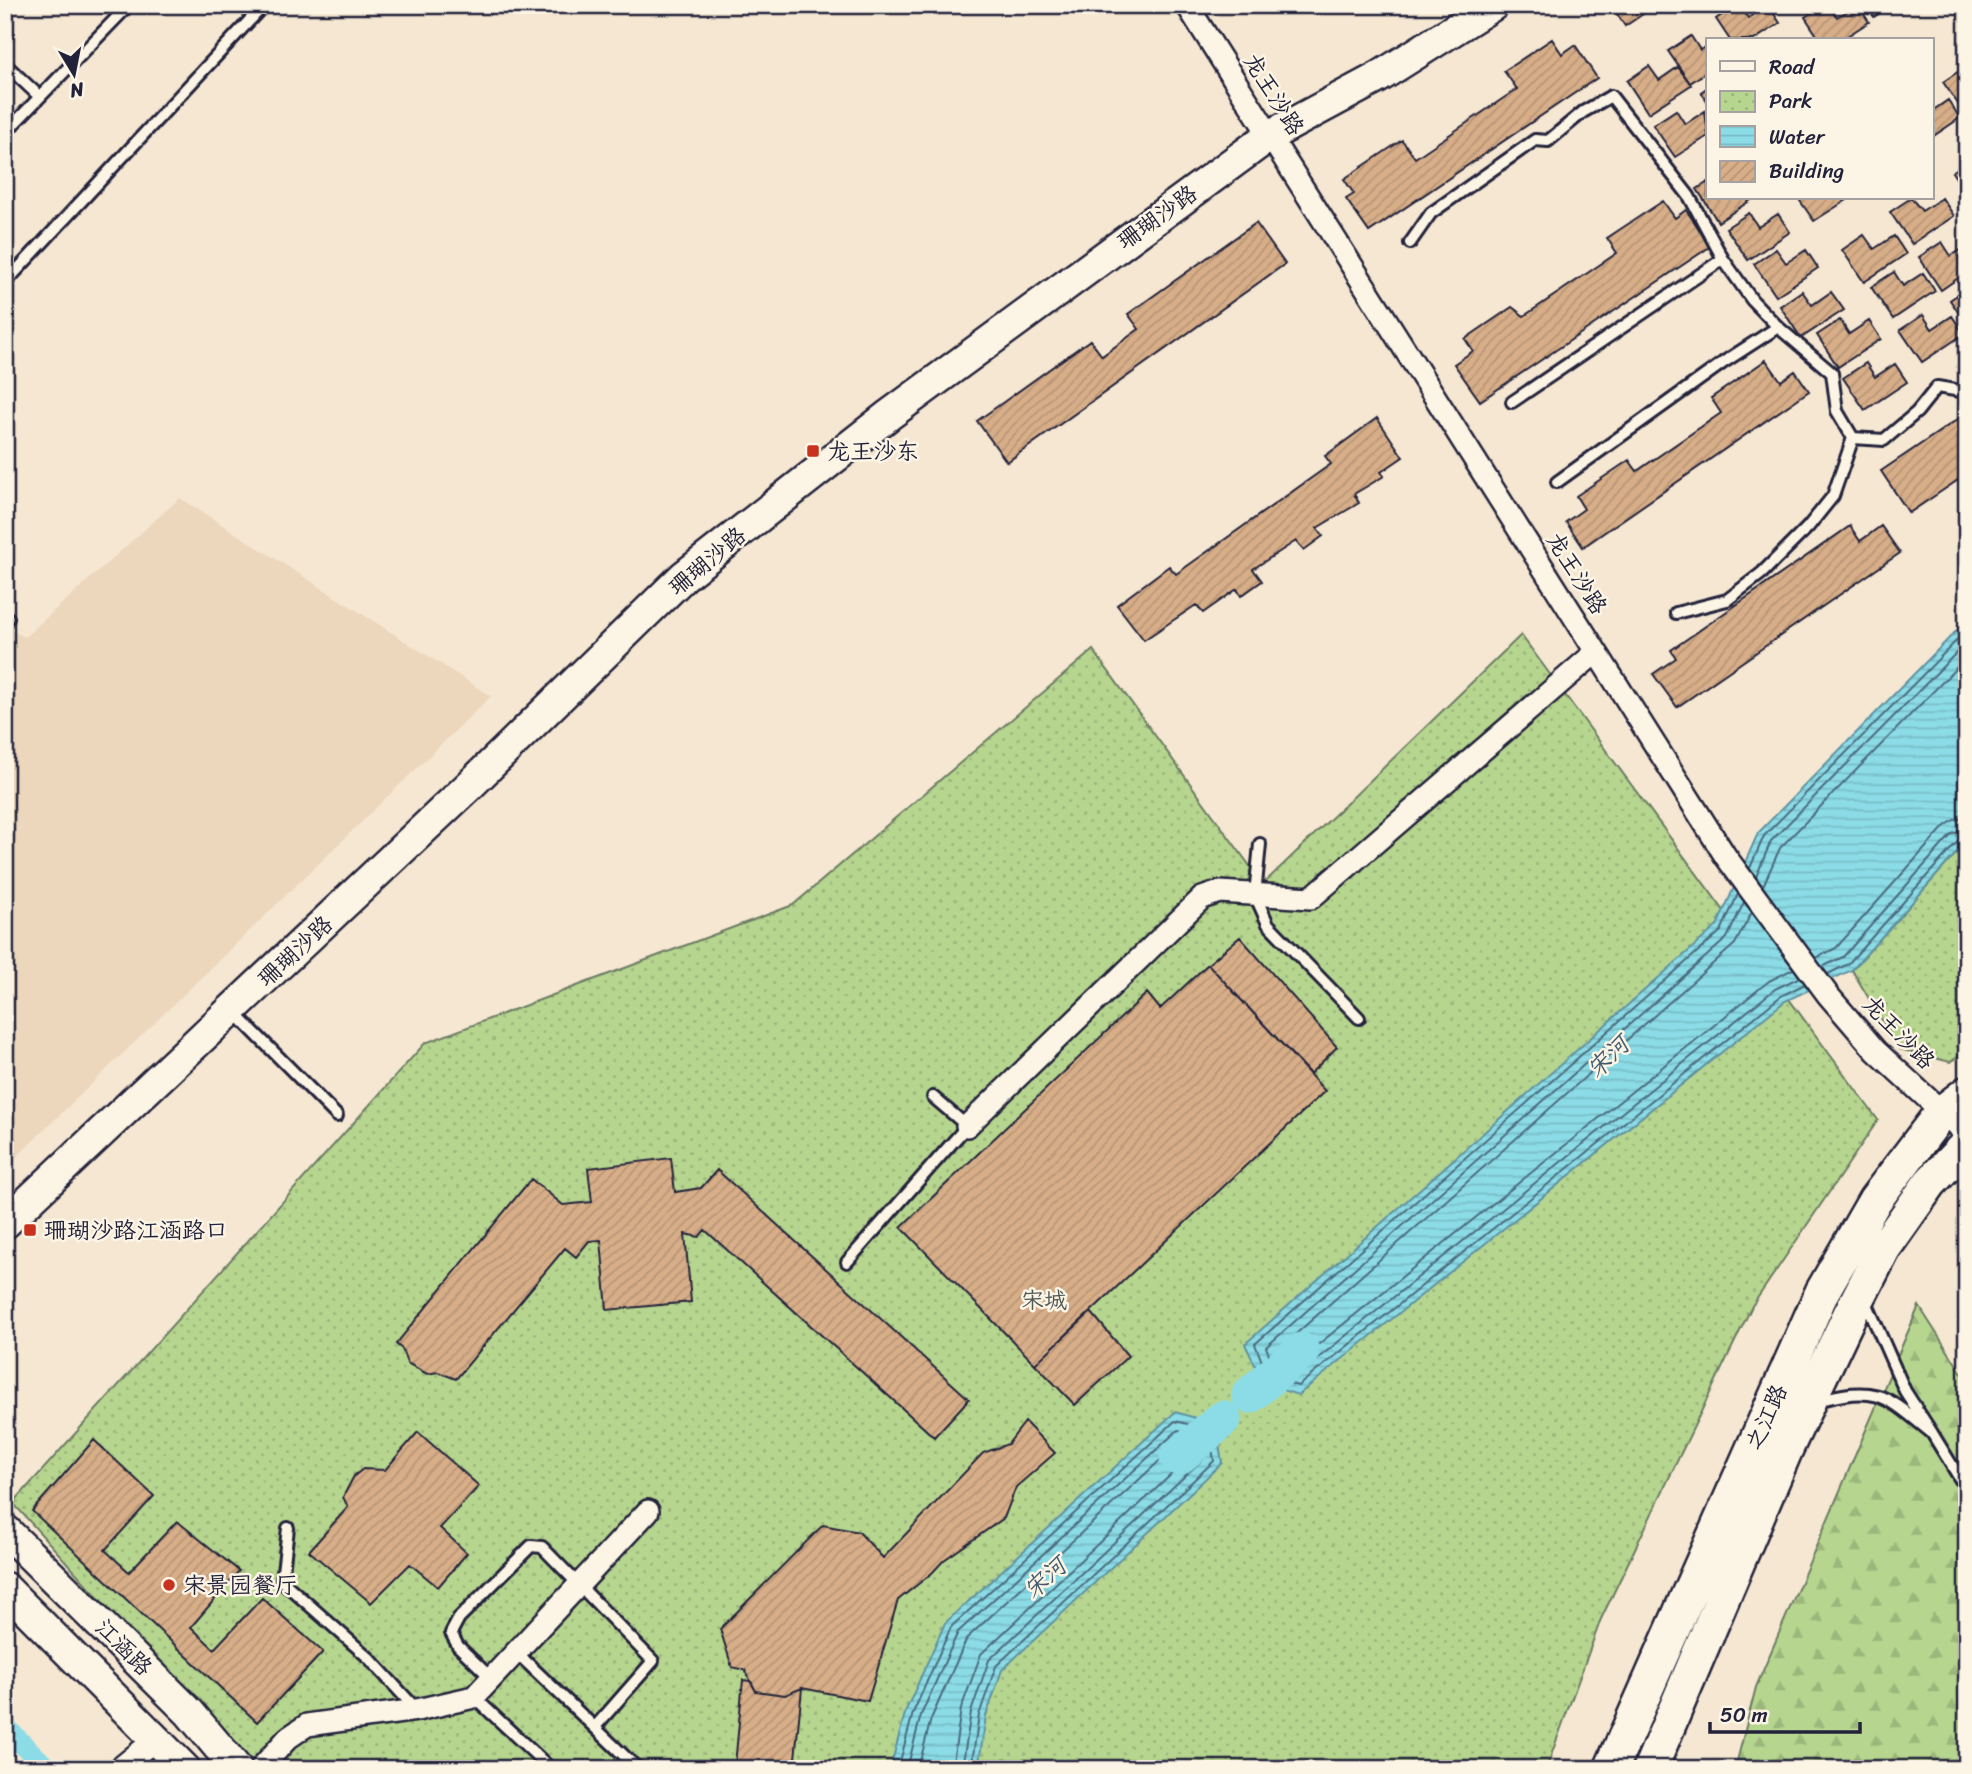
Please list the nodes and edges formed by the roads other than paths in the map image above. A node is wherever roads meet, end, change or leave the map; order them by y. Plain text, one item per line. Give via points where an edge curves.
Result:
1 (129, 5) edge
2 (1187, 5) edge
3 (1493, 5) edge
4 (263, 6) edge
5 (5, 64) edge
6 (39, 96) junction
7 (5, 133) edge
8 (1269, 136) junction
9 (1410, 243) dead end
10 (1723, 258) junction
11 (5, 283) edge
12 (1778, 327) junction
13 (1967, 388) edge
14 (1512, 402) dead end
15 (1853, 438) junction
16 (1558, 482) dead end
17 (1676, 613) dead end
18 (1597, 652) junction
19 (1260, 844) dead end
20 (1255, 895) junction
21 (233, 1010) junction
22 (1359, 1018) dead end
23 (933, 1097) dead end
24 (1954, 1103) edge
25 (337, 1116) dead end
26 (967, 1126) junction
27 (1967, 1135) edge
28 (1967, 1144) edge
29 (5, 1223) edge
30 (847, 1262) dead end
31 (1862, 1292) junction
32 (1806, 1408) junction
33 (1932, 1433) junction
34 (1967, 1490) edge
35 (648, 1511) dead end
36 (288, 1528) dead end
37 (5, 1530) edge
38 (578, 1586) junction
39 (5, 1588) edge
40 (516, 1652) junction
41 (491, 1678) junction
42 (474, 1697) junction
43 (417, 1710) junction
44 (595, 1727) junction
45 (157, 1738) junction
46 (119, 1769) edge
47 (185, 1769) edge
48 (237, 1769) edge
49 (260, 1769) edge
50 (551, 1769) edge
51 (638, 1769) edge
52 (1611, 1769) edge
53 (1650, 1769) edge

1 - 6 lane
2 - 8 street, 龙王沙路
3 - 8 street, 珊瑚沙路 via 1379,77
4 - 11 lane
5 - 6 lane
6 - 7 lane
8 - 18 street, 龙王沙路
8 - 21 street, 珊瑚沙路 via 889,415 684,576
9 - 10 lane via 1431,213 1513,154 1535,140 1548,141 1611,96 1689,195
10 - 12 lane via 1752,300
10 - 14 lane
12 - 15 lane via 1832,373 1837,411
12 - 16 lane
13 - 15 lane via 1937,387 1917,412 1884,440
15 - 17 lane via 1833,496 1762,573 1727,600
18 - 20 street via 1311,898
18 - 24 street, 龙王沙路 via 1726,857 1828,995 1876,1051
19 - 20 lane
20 - 22 lane via 1268,924
20 - 26 street via 1220,892 1202,898
21 - 25 lane
21 - 29 street, 珊瑚沙路
23 - 26 lane
24 - 27 street, 龙王沙路
24 - 52 main road, 之江路 via 1875,1200 1822,1292
26 - 30 lane
28 - 31 main road, 之江路 via 1930,1183
31 - 32 main road, 之江路
31 - 33 lane via 1905,1391
32 - 33 lane via 1853,1392 1885,1396
32 - 53 main road, 之江路
33 - 34 lane
35 - 38 street
36 - 43 lane via 282,1581 369,1658
37 - 48 street, 江涵路 via 189,1712
38 - 40 street
38 - 41 lane via 542,1547 531,1546 458,1618 451,1633 458,1646
38 - 44 lane via 653,1661
39 - 45 street, 江涵路
40 - 41 street
40 - 44 lane
41 - 42 street
42 - 43 street
42 - 50 lane
43 - 49 street via 307,1725
44 - 51 lane
45 - 46 street
45 - 47 street, 江涵路

